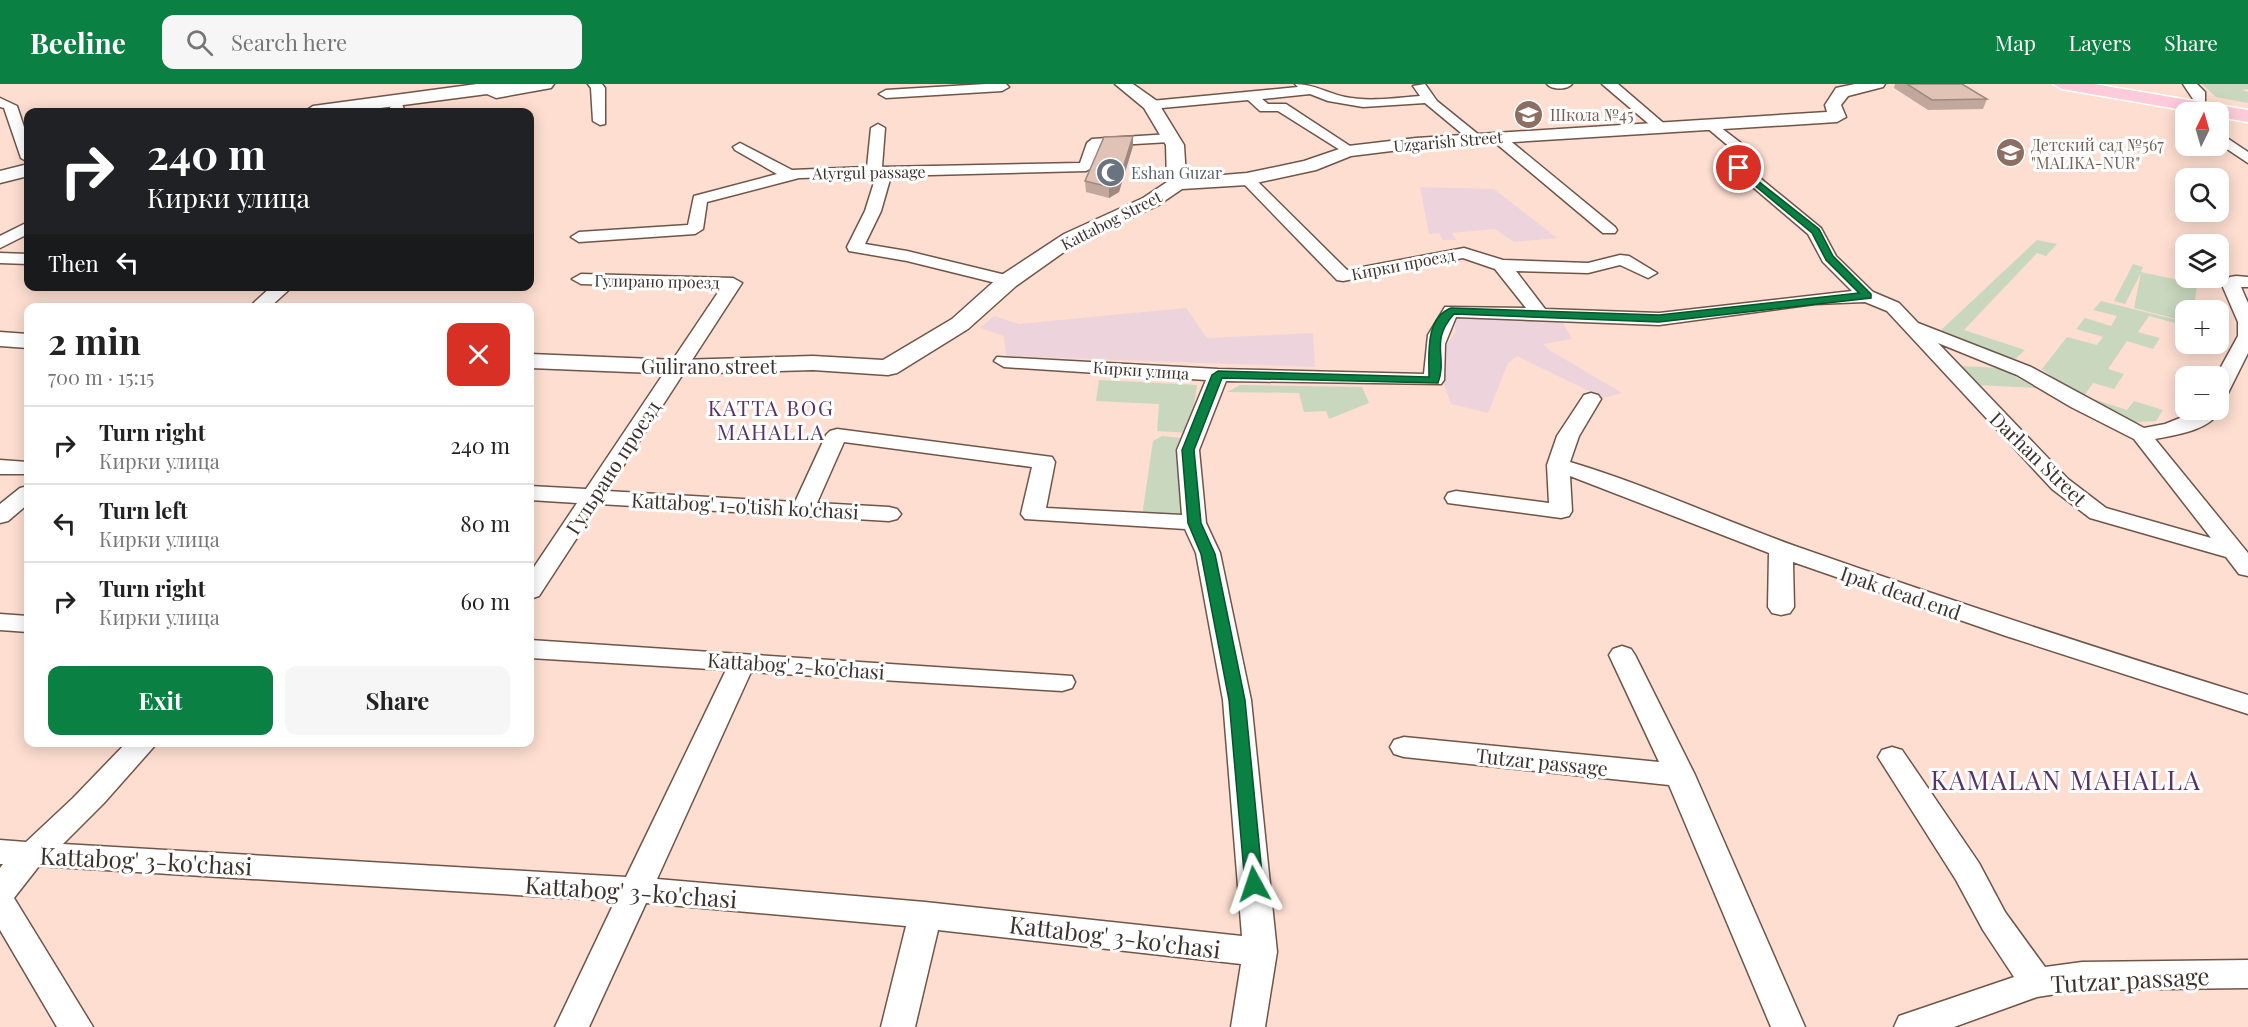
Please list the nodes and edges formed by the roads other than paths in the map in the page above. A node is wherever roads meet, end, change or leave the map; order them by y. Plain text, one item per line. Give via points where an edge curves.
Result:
1 (517, 84) edge
2 (545, 84) edge
3 (595, 84) edge
4 (1124, 84) edge
5 (1419, 84) edge
6 (1554, 84) edge
7 (1565, 84) edge
8 (1609, 84) edge
9 (1877, 84) edge
10 (2062, 84) edge
11 (2114, 84) edge
12 (1002, 85) edge
13 (1306, 87) edge
14 (886, 94) dead end
15 (1250, 96) junction
16 (1428, 99) junction
17 (1001, 101) dead end
18 (2195, 101) edge
19 (0, 102) edge
20 (1151, 105) junction
21 (2248, 107) edge
22 (342, 108) edge
23 (409, 108) edge
24 (2248, 116) edge
25 (600, 121) dead end
26 (1711, 124) junction
27 (1661, 127) junction
28 (878, 128) dead end
29 (1497, 137) junction
30 (1170, 138) junction
31 (1477, 139) junction
32 (2229, 144) edge
33 (24, 146) edge
34 (740, 147) dead end
35 (1348, 151) junction
36 (2248, 159) edge
37 (24, 165) edge
38 (0, 171) edge
39 (24, 171) edge
40 (879, 172) junction
41 (789, 176) junction
42 (0, 177) edge
43 (1247, 180) junction
44 (1177, 184) junction
45 (24, 229) edge
46 (1609, 230) dead end
47 (579, 237) dead end
48 (0, 243) edge
49 (0, 258) edge
50 (24, 259) edge
51 (1501, 266) junction
52 (1648, 273) dead end
53 (581, 279) dead end
54 (1008, 281) junction
55 (2248, 282) edge
56 (733, 283) joint
57 (278, 291) edge
58 (1867, 296) junction
59 (263, 303) edge
60 (1538, 313) junction
61 (1911, 325) junction
62 (0, 339) edge
63 (24, 340) edge
64 (534, 361) edge
65 (1004, 361) dead end
66 (678, 367) junction
67 (888, 368) joint
68 (2229, 371) edge
69 (1218, 375) junction
70 (1591, 399) dead end
71 (2196, 420) edge
72 (2141, 435) junction
73 (1558, 465) junction
74 (0, 467) edge
75 (24, 468) edge
76 (534, 493) edge
77 (24, 496) edge
78 (593, 496) junction
79 (1456, 498) dead end
80 (803, 508) junction
81 (889, 514) dead end
82 (0, 516) edge
83 (1194, 523) junction
84 (1781, 550) junction
85 (2232, 551) junction
86 (2248, 569) edge
87 (534, 585) edge
88 (1781, 607) dead end
89 (0, 622) edge
90 (24, 624) edge
91 (534, 649) edge
92 (1622, 656) dead end
93 (743, 661) junction
94 (1062, 682) dead end
95 (2248, 705) edge
96 (139, 747) edge
97 (1404, 747) dead end
98 (1892, 757) dead end
99 (1680, 774) junction
100 (0, 852) edge
101 (32, 853) junction
102 (638, 890) junction
103 (0, 894) edge
104 (0, 902) edge
105 (925, 915) junction
106 (1260, 952) junction
107 (2248, 974) edge
108 (2037, 983) junction
109 (76, 1027) edge
110 (572, 1027) edge
111 (898, 1027) edge
112 (1248, 1027) edge
113 (1788, 1027) edge
114 (1911, 1027) edge

1 - 22 main road
2 - 23 main road
3 - 25 street
4 - 20 street, Kattabog Street
5 - 16 street
6 - 7 street
8 - 27 street
9 - 26 street, Uzgarish Street via 1842,92 1833,105 1837,117
10 - 18 main road
11 - 18 main road
12 - 14 street
12 - 17 street
13 - 15 street
13 - 16 street via 1355,105
15 - 20 street
15 - 35 street via 1266,108 1281,107
16 - 31 street
18 - 21 main road
18 - 24 main road
19 - 33 street via 10,106
20 - 30 street, Kattabog Street
26 - 27 street, Uzgarish Street
26 - 58 street via 1754,160 1739,168 1815,231 1829,258
27 - 29 street, Uzgarish Street
28 - 40 street
29 - 31 street, Uzgarish Street
29 - 46 street
30 - 40 street, Atyrgul passage via 1094,143 1086,167
30 - 44 street, Kattabog Street via 1175,145
31 - 35 street, Uzgarish Street
32 - 36 street
34 - 41 street
35 - 43 street, Uzgarish Street via 1309,166
37 - 38 main road
39 - 42 main road
40 - 41 street, Atyrgul passage
40 - 54 street via 880,195 855,247
41 - 47 street, Atyrgul passage via 700,199 695,229
43 - 44 street, Uzgarish Street
43 - 51 street, Кирки проезд via 1343,276 1464,253
44 - 54 street, Kattabog Street via 1150,202 1071,238
45 - 48 street
49 - 50 street
51 - 52 street via 1588,268 1620,260
51 - 60 street, Кирки проезд
53 - 56 street, Гулирано проезд
54 - 67 street, Kattabog Street via 960,324
55 - 68 street via 2236,281 2231,285 2247,322 2247,336
56 - 66 street, Гульрано проезд
57 - 59 street
58 - 60 street, Кирки улица via 1659,319
58 - 61 street, Darhan Street via 1888,303
60 - 69 street, Кирки улица via 1451,311 1434,340 1434,380
61 - 72 street, Darhan Street via 2024,371
61 - 85 street, Darhan Street via 2060,484 2086,505 2113,519
62 - 63 street
64 - 66 street, Gulirano street
65 - 69 street, Кирки улица
66 - 67 street, Gulirano street via 813,363
66 - 78 street, Гульрано проезд
69 - 83 street via 1188,450
70 - 73 street via 1568,435
71 - 72 street
72 - 85 street, Darhan Street
73 - 79 street via 1561,511
73 - 84 street, Ipak dead end via 1593,475
74 - 75 street
76 - 78 street, Kattabog' 1-o'tish ko'chasi
77 - 82 street
78 - 80 street, Kattabog' 1-o'tish ko'chasi
78 - 87 street, Гульрано проезд
80 - 81 street, Kattabog' 1-o'tish ko'chasi
80 - 83 street via 837,435 1044,462 1033,514
83 - 106 street via 1208,554 1237,700
84 - 88 street
84 - 95 street, Ipak dead end via 1982,620
85 - 86 street, Darhan Street
89 - 90 street
91 - 93 street, Kattabog' 2-ko'chasi
92 - 99 street
93 - 94 street, Kattabog' 2-ko'chasi
93 - 102 street
96 - 101 street
97 - 99 street, Tutzar passage
98 - 108 street
99 - 113 street
100 - 101 street, Kattabog' 3-ko'chasi
101 - 102 street, Kattabog' 3-ko'chasi
101 - 103 street
102 - 105 street, Kattabog' 3-ko'chasi
102 - 110 street
104 - 109 street
105 - 106 street, Kattabog' 3-ko'chasi
105 - 111 street
106 - 112 street
107 - 108 street, Tutzar passage via 2082,976
108 - 114 street, Tutzar passage

